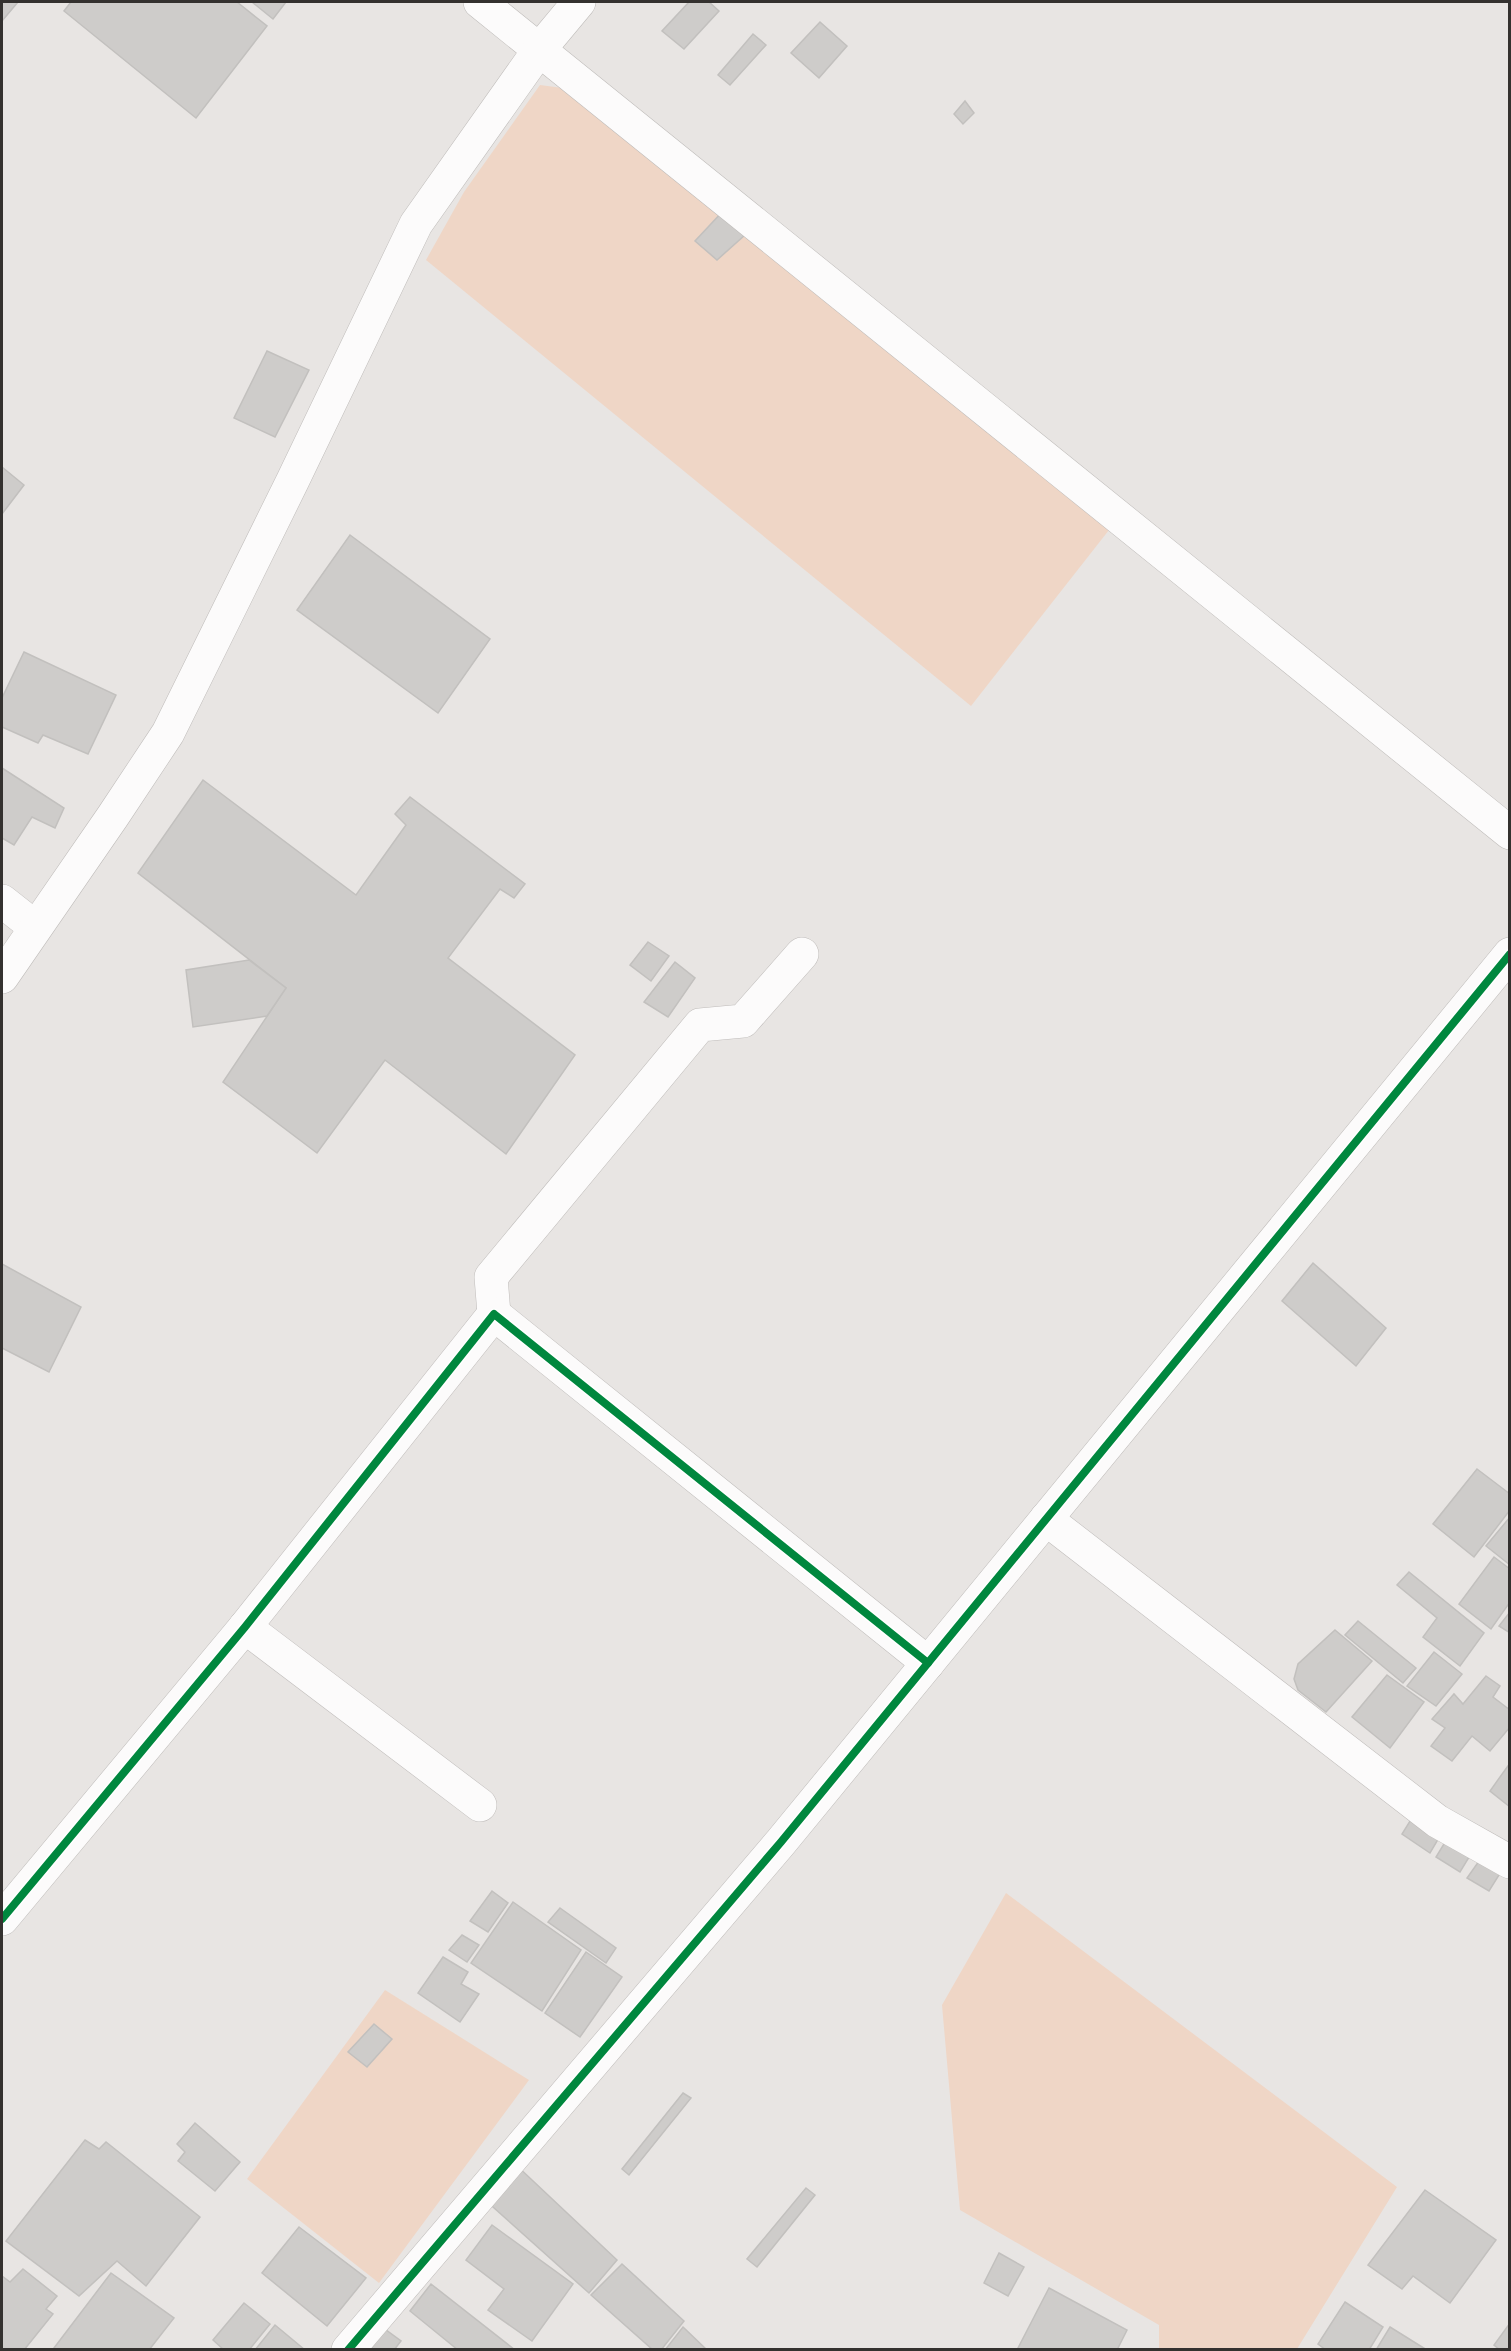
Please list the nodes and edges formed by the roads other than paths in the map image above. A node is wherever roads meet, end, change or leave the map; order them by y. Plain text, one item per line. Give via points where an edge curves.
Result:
1 (480, 2) edge
2 (579, 2) edge
3 (539, 50) junction
4 (1509, 833) edge
5 (2, 901) edge
6 (35, 927) junction
7 (802, 954) dead end
8 (1509, 954) edge
9 (2, 977) edge
10 (494, 1314) junction
11 (1046, 1519) junction
12 (245, 1627) junction
13 (928, 1663) junction
14 (480, 1805) dead end
15 (1509, 1862) edge
16 (2, 1919) edge
17 (348, 2349) edge

1 - 3 street
2 - 3 street
3 - 4 street
3 - 6 street via 416,224 168,733
5 - 6 street
6 - 9 street
7 - 10 street via 743,1021 700,1025 491,1277
8 - 11 street
10 - 12 street
10 - 13 street
11 - 13 street
11 - 15 street via 1437,1821
12 - 14 street
12 - 16 street
13 - 17 street via 781,1842

